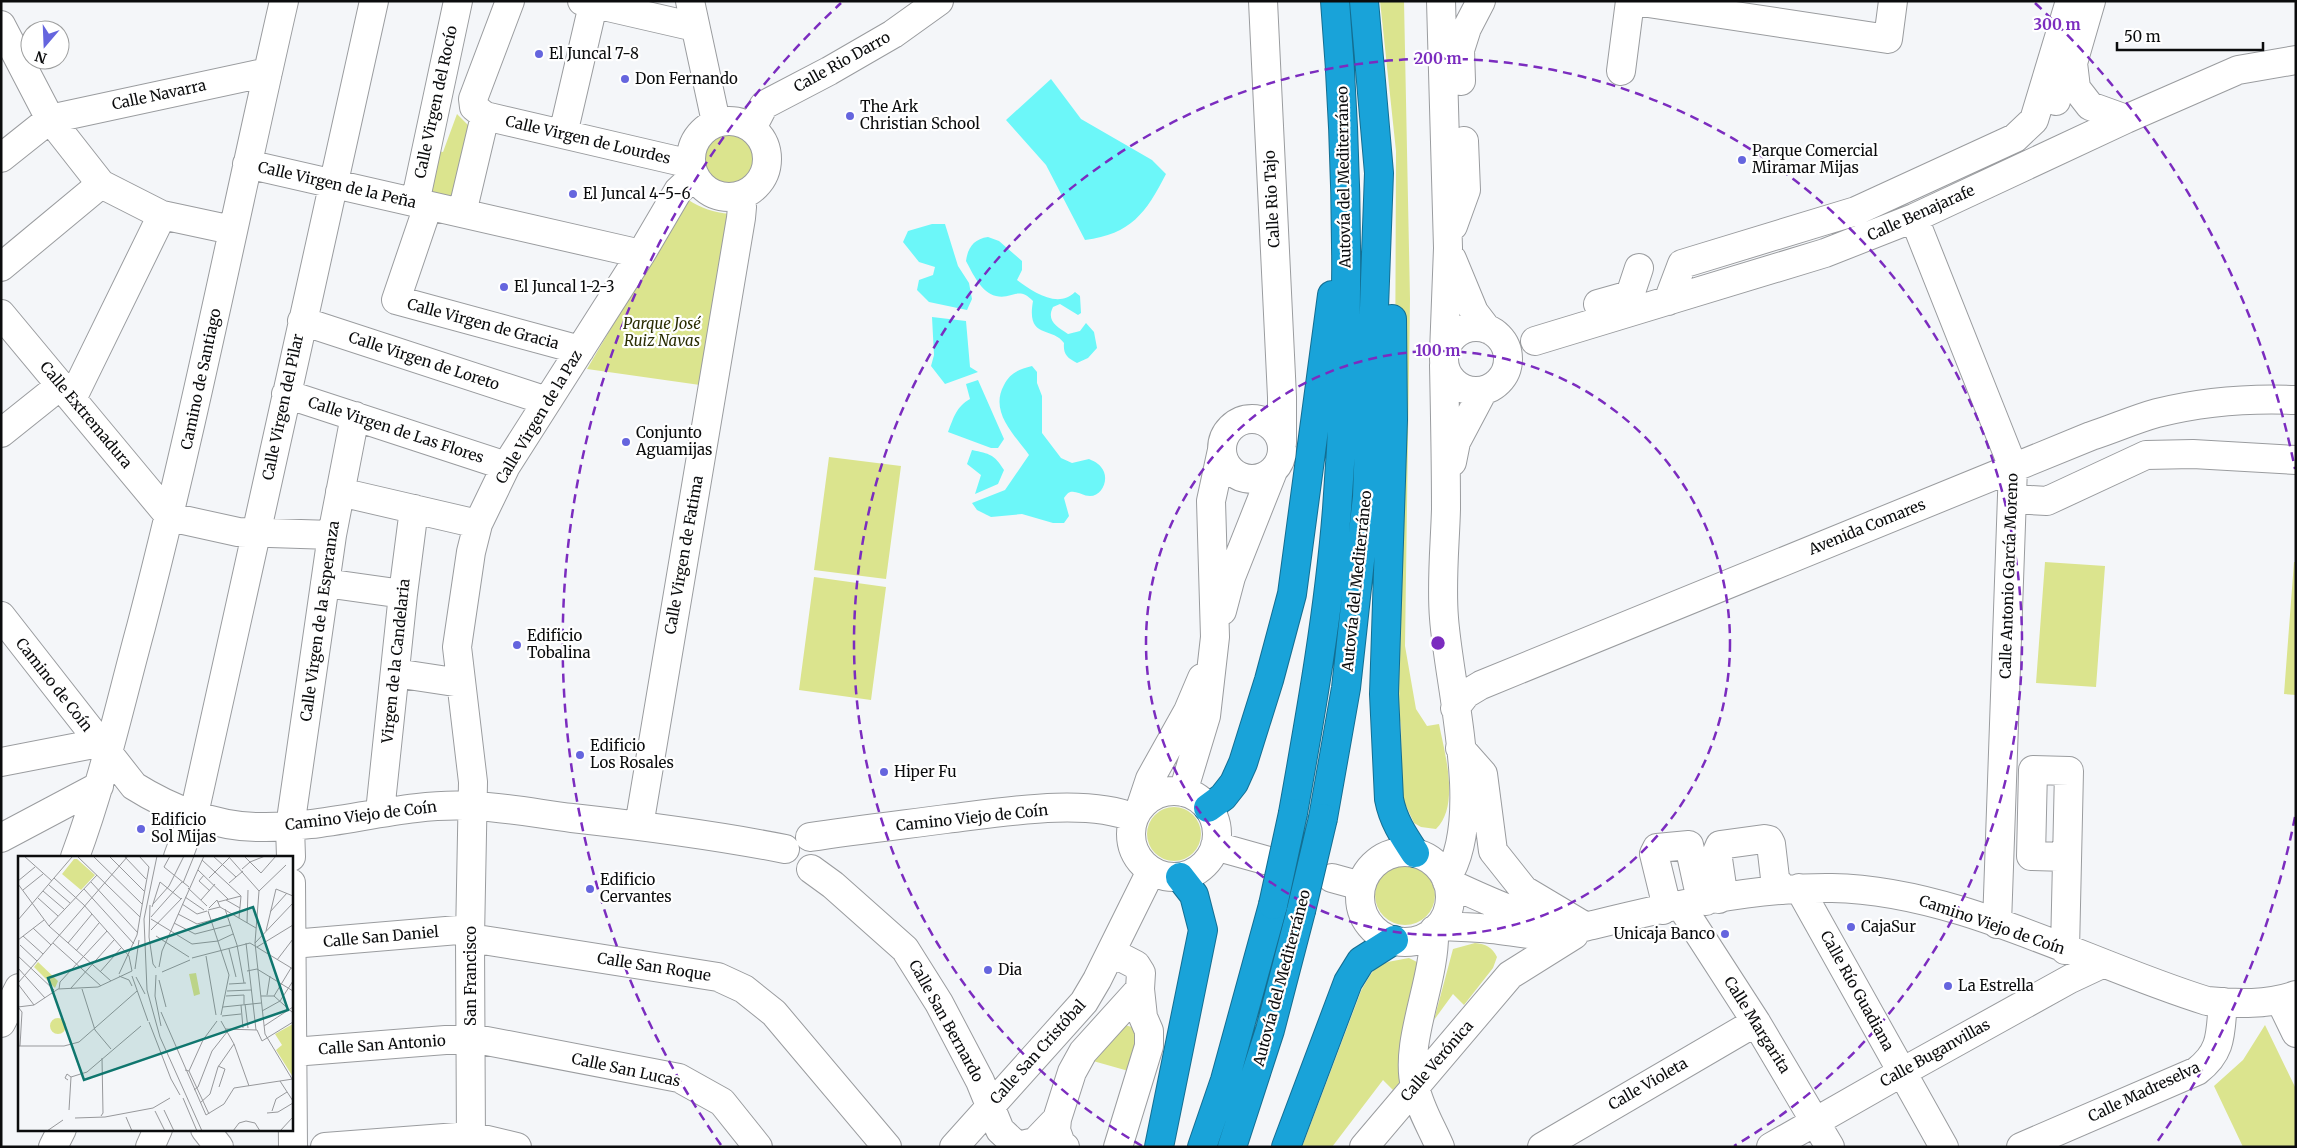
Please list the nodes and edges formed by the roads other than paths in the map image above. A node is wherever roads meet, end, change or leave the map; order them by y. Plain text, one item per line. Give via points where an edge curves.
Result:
1 (284, 1) edge
2 (374, 1) edge
3 (458, 1) edge
4 (510, 1) edge
5 (690, 1) edge
6 (938, 1) edge
7 (1263, 1) edge
8 (1335, 1) edge
9 (1364, 1) edge
10 (1441, 1) edge
11 (1481, 1) edge
12 (1630, 1) edge
13 (1634, 1) edge
14 (1893, 1) edge
15 (2070, 1) edge
16 (2091, 1) edge
17 (588, 3) edge
18 (1, 25) edge
19 (695, 27) junction
20 (2296, 60) edge
21 (2072, 63) junction
22 (1621, 70) dead end
23 (268, 72) junction
24 (484, 116) junction
25 (50, 119) junction
26 (2126, 119) junction
27 (716, 122) junction
28 (752, 128) junction
29 (563, 134) junction
30 (1, 158) edge
31 (2038, 160) junction
32 (247, 164) junction
33 (692, 170) junction
34 (1379, 173) junction
35 (101, 184) junction
36 (335, 185) junction
37 (739, 196) junction
38 (1346, 197) junction
39 (422, 204) junction
40 (462, 213) junction
41 (162, 215) junction
42 (1914, 218) junction
43 (232, 230) junction
44 (1448, 243) junction
45 (641, 254) junction
46 (1, 267) edge
47 (1639, 268) dead end
48 (1668, 301) junction
49 (1, 314) edge
50 (302, 321) junction
51 (1491, 331) junction
52 (1542, 339) junction
53 (580, 350) junction
54 (1444, 359) junction
55 (1508, 363) junction
56 (1483, 391) junction
57 (66, 392) junction
58 (286, 394) junction
59 (1282, 397) junction
60 (2296, 400) edge
61 (547, 401) junction
62 (355, 416) junction
63 (1252, 419) junction
64 (1, 434) edge
65 (1282, 443) junction
66 (1222, 450) junction
67 (2296, 460) edge
68 (506, 466) junction
69 (2013, 467) junction
70 (1273, 471) junction
71 (1446, 488) junction
72 (340, 492) junction
73 (2013, 499) junction
74 (414, 509) junction
75 (170, 517) junction
76 (478, 524) junction
77 (257, 533) junction
78 (332, 535) junction
79 (326, 583) junction
80 (403, 594) junction
81 (1, 616) edge
82 (1215, 644) junction
83 (395, 673) junction
84 (461, 683) junction
85 (1455, 708) junction
86 (1460, 748) junction
87 (103, 749) junction
88 (1, 762) edge
89 (99, 786) junction
90 (1183, 792) junction
91 (2001, 802) junction
92 (2032, 803) junction
93 (473, 806) junction
94 (1208, 808) junction
95 (380, 812) junction
96 (1137, 812) junction
97 (194, 814) junction
98 (1464, 822) junction
99 (290, 826) junction
100 (639, 826) junction
101 (810, 837) junction
102 (1, 838) edge
103 (1215, 846) junction
104 (785, 849) junction
105 (1417, 854) junction
106 (1999, 854) junction
107 (75, 856) edge
108 (178, 856) edge
109 (291, 856) edge
110 (2031, 856) junction
111 (2067, 857) junction
112 (1265, 860) dead end
113 (811, 869) junction
114 (1151, 871) junction
115 (1180, 877) junction
116 (1332, 878) dead end
117 (1447, 880) junction
118 (1361, 886) junction
119 (1791, 889) junction
120 (1692, 904) junction
121 (1587, 924) junction
122 (1997, 924) junction
123 (1437, 928) junction
124 (1505, 931) junction
125 (470, 934) junction
126 (1394, 940) junction
127 (292, 944) edge
128 (2065, 950) junction
129 (1111, 952) junction
130 (2102, 964) junction
131 (1510, 976) junction
132 (1140, 988) junction
133 (18, 990) edge
134 (2288, 998) edge
135 (2223, 1002) junction
136 (1756, 1022) junction
137 (1, 1023) edge
138 (2296, 1033) edge
139 (471, 1038) junction
140 (293, 1052) junction
141 (1902, 1072) junction
142 (1415, 1086) junction
143 (991, 1105) junction
144 (1057, 1119) junction
145 (1816, 1121) junction
146 (62, 1130) edge
147 (158, 1130) edge
148 (206, 1130) edge
149 (471, 1141) edge
150 (1018, 1146) edge
151 (53, 1147) edge
152 (150, 1147) edge
153 (219, 1147) edge
154 (293, 1147) edge
155 (325, 1147) edge
156 (517, 1147) edge
157 (758, 1147) edge
158 (887, 1147) edge
159 (954, 1147) edge
160 (1065, 1147) edge
161 (1118, 1147) edge
162 (1159, 1147) edge
163 (1202, 1147) edge
164 (1232, 1147) edge
165 (1286, 1147) edge
166 (1364, 1147) edge
167 (1440, 1147) edge
168 (1542, 1147) edge
169 (1771, 1147) edge
170 (1830, 1147) edge
171 (1944, 1147) edge
172 (2021, 1147) edge

1 - 23 street, Camino de Santiago
2 - 36 street, Calle Virgen del Pilar
3 - 39 street, Calle Virgen del Rocío
4 - 24 street via 473,99 474,107
5 - 19 street
6 - 28 street, Calle Rio Darro via 892,34 764,105
7 - 59 street, Calle Rio Tajo
8 - 38 highway, Autovía del Mediterráneo
9 - 34 highway, Autovía del Mediterráneo
10 - 44 street
11 - 44 street via 1460,50 1466,190
12 - 22 street
13 - 14 street via 1888,39
15 - 48 street via 2034,120 2015,138 1856,211 1682,264
16 - 21 street
17 - 19 street
17 - 29 street
18 - 25 street
19 - 27 street
20 - 26 street, Calle Benajarafe via 2238,70
21 - 26 street via 2076,88 2090,106
21 - 31 street via 2061,82
23 - 25 street, Calle Navarra
23 - 32 street, Camino de Santiago
24 - 29 street, Calle Virgen de Lourdes
24 - 40 street
25 - 30 street
25 - 35 street
26 - 31 street, Calle Benajarafe
27 - 28 street via 741,122
27 - 33 street via 696,139 691,151
28 - 37 street via 766,147 766,172 750,191
29 - 33 street, Calle Virgen de Lourdes
31 - 42 street, Calle Benajarafe
32 - 36 street, Calle Virgen de la Peña
32 - 43 street, Camino de Santiago
33 - 37 street via 702,186 713,194
33 - 45 street, Calle Virgen de la Paz
34 - 105 highway via 1392,262 1393,420 1384,694 1389,799 1399,829
34 - 164 highway, Autovía del Mediterráneo, bridge via 1367,497 1346,688 1323,818 1301,911 1270,1030
35 - 41 street
35 - 46 street
36 - 39 street, Calle Virgen de la Peña
36 - 50 street, Calle Virgen del Pilar
37 - 100 street, Calle Virgen de Fatima via 741,218
38 - 94 highway via 1292,594 1270,680 1243,763 1234,783
38 - 163 highway, Autovía del Mediterráneo, bridge via 1346,339 1337,510 1315,686 1273,905 1225,1080
39 - 40 street, Calle Virgen de la Peña
39 - 53 street, Calle Virgen de Gracia via 396,300
40 - 45 street, Calle Virgen de la Peña
41 - 43 street
41 - 57 street
42 - 48 street, Calle Benajarafe via 1824,253
42 - 69 street, Calle Antonio García Moreno
43 - 75 street, Camino de Santiago
44 - 51 street via 1474,312
44 - 54 street
45 - 53 street, Calle Virgen de la Paz
47 - 52 street via 1630,295 1554,317
48 - 52 street, Calle Benajarafe
49 - 57 street, Calle Extremadura
50 - 58 street, Calle Virgen del Pilar
50 - 61 street, Calle Virgen de Loreto
51 - 52 street, Calle Benajarafe via 1514,339
51 - 54 street via 1476,327 1455,334 1448,343
51 - 55 street via 1504,343
52 - 55 street, Calle Benajarafe
53 - 61 street, Calle Virgen de la Paz
54 - 56 street via 1447,375 1454,384 1464,390
54 - 71 street
55 - 56 street via 1500,381
56 - 71 street via 1456,442
57 - 64 street
57 - 75 street, Calle Extremadura
58 - 62 street, Calle Virgen de Las Flores
58 - 77 street, Calle Virgen del Pilar
59 - 63 street
59 - 65 street, Calle Rio Tajo
60 - 69 street, Avenida Comares via 2214,403 2157,413
61 - 68 street, Calle Virgen de la Paz
62 - 68 street, Calle Virgen de Las Flores
62 - 72 street, Calle Virgen de la Esperanza
63 - 65 street via 1262,420 1271,426
63 - 66 street via 1234,424 1223,440
65 - 70 street via 1279,463
66 - 70 street via 1228,468 1244,478 1259,478
66 - 82 street via 1211,501
67 - 73 street via 2193,454 2146,455 2047,500
68 - 76 street, Calle Virgen de la Paz
69 - 73 street, Calle Antonio García Moreno
69 - 85 street, Avenida Comares via 1481,684 1466,694
70 - 82 street via 1231,577
71 - 85 street via 1444,618
72 - 74 street
72 - 78 street, Calle Virgen de la Esperanza
73 - 91 street, Calle Antonio García Moreno
74 - 76 street
74 - 80 street, Virgen de la Candelaria
75 - 77 street
75 - 87 street, Camino de Santiago
76 - 84 street, Calle Virgen de la Paz via 463,594 457,647
77 - 78 street
77 - 97 street, Calle Virgen del Pilar
78 - 79 street, Calle Virgen de la Esperanza
79 - 80 street
79 - 99 street, Calle Virgen de la Esperanza
80 - 83 street, Virgen de la Candelaria
81 - 87 street, Camino de Coín
82 - 90 street via 1206,716
82 - 96 street via 1188,711 1150,779
83 - 84 street
83 - 95 street, Virgen de la Candelaria
84 - 93 street, Calle Virgen de la Paz
85 - 86 street
86 - 98 street
86 - 121 street via 1483,774 1493,851 1524,890
87 - 88 street
87 - 89 street, Camino de Santiago
87 - 97 street, Camino Viejo de Coín via 134,786 153,798
89 - 102 street
89 - 107 street, Camino de Santiago
90 - 94 street
90 - 96 street via 1160,794
91 - 92 street
91 - 106 street, Calle Antonio García Moreno
92 - 110 street
92 - 111 street via 2033,770 2069,771
93 - 95 street, Camino Viejo de Coín via 420,806
93 - 100 street, Camino Viejo de Coín
93 - 125 street, San Francisco
94 - 103 street via 1217,833
95 - 99 street, Camino Viejo de Coín
96 - 101 street, Camino Viejo de Coín via 1098,808 1025,810
96 - 114 street via 1131,833 1133,848
97 - 99 street, Camino Viejo de Coín via 256,828
97 - 108 street, Calle Virgen del Pilar
98 - 105 street via 1445,840
98 - 117 street via 1456,865
99 - 109 street, Calle Virgen de la Esperanza
100 - 104 street, Camino Viejo de Coín
101 - 104 street via 798,836
101 - 113 street via 818,845 820,856
103 - 112 street
103 - 115 street via 1202,867
104 - 113 street via 784,855 790,866 800,872
105 - 117 street via 1435,864
105 - 118 street via 1401,852 1387,855 1366,873
106 - 110 street
106 - 122 street, Calle Antonio García Moreno
110 - 111 street
111 - 128 street
113 - 143 street, Calle San Bernardo via 906,949 939,1003
114 - 115 street
114 - 129 street, Calle San Cristóbal
115 - 162 highway via 1194,895 1203,930
116 - 118 street
117 - 121 street, Camino Viejo de Coín via 1488,901 1535,919
117 - 123 street via 1450,900 1445,918
118 - 126 street via 1363,914 1381,935
119 - 120 street, Camino Viejo de Coín
119 - 120 street, Calle Río Guadiana via 1775,878 1768,840 1720,845 1717,852 1722,886
119 - 122 street, Camino Viejo de Coín via 1834,888 1902,896
119 - 141 street, Calle Río Guadiana
120 - 121 street, Camino Viejo de Coín
120 - 136 street, Calle Margarita
121 - 124 street, Camino Viejo de Coín via 1561,933 1537,935
121 - 131 street, Calle Verónica
122 - 128 street, Camino Viejo de Coín
123 - 124 street, Camino Viejo de Coín
123 - 126 street via 1415,940
123 - 142 street via 1412,1055
124 - 131 street, Calle Verónica via 1515,951
125 - 127 street, Calle San Daniel
125 - 139 street, San Francisco
125 - 158 street, Calle San Roque via 718,977 744,990 774,1013
126 - 165 highway via 1361,961 1348,982
127 - 140 street
128 - 130 street, Camino Viejo de Coín
129 - 132 street via 1136,965 1141,973
129 - 143 street, Calle San Cristóbal via 1093,988 1068,1022
130 - 135 street, Camino Viejo de Coín via 2190,996
130 - 141 street, Calle Buganvillas
131 - 142 street, Calle Verónica
132 - 144 street via 1083,1052 1072,1072
132 - 161 street via 1149,1046
133 - 137 street
134 - 135 street, Camino Viejo de Coín
134 - 138 street
135 - 172 street, Calle Madreselva via 2218,1046 2210,1061 2197,1071
136 - 145 street, Calle Margarita
136 - 168 street, Calle Violeta
139 - 140 street, Calle San Antonio
139 - 149 street, San Francisco
139 - 157 street, Calle San Lucas via 680,1078 722,1102
140 - 154 street
141 - 145 street, Calle Buganvillas
141 - 171 street, Calle Río Guadiana
142 - 166 street, Calle Verónica
142 - 167 street
143 - 150 street, Calle San Bernardo via 1000,1130
143 - 159 street, Calle San Cristóbal
144 - 150 street via 1036,1142
144 - 160 street via 1056,1130
145 - 169 street, Calle Buganvillas
145 - 170 street, Calle Margarita
146 - 151 street
147 - 152 street
148 - 153 street
149 - 155 street
149 - 156 street

